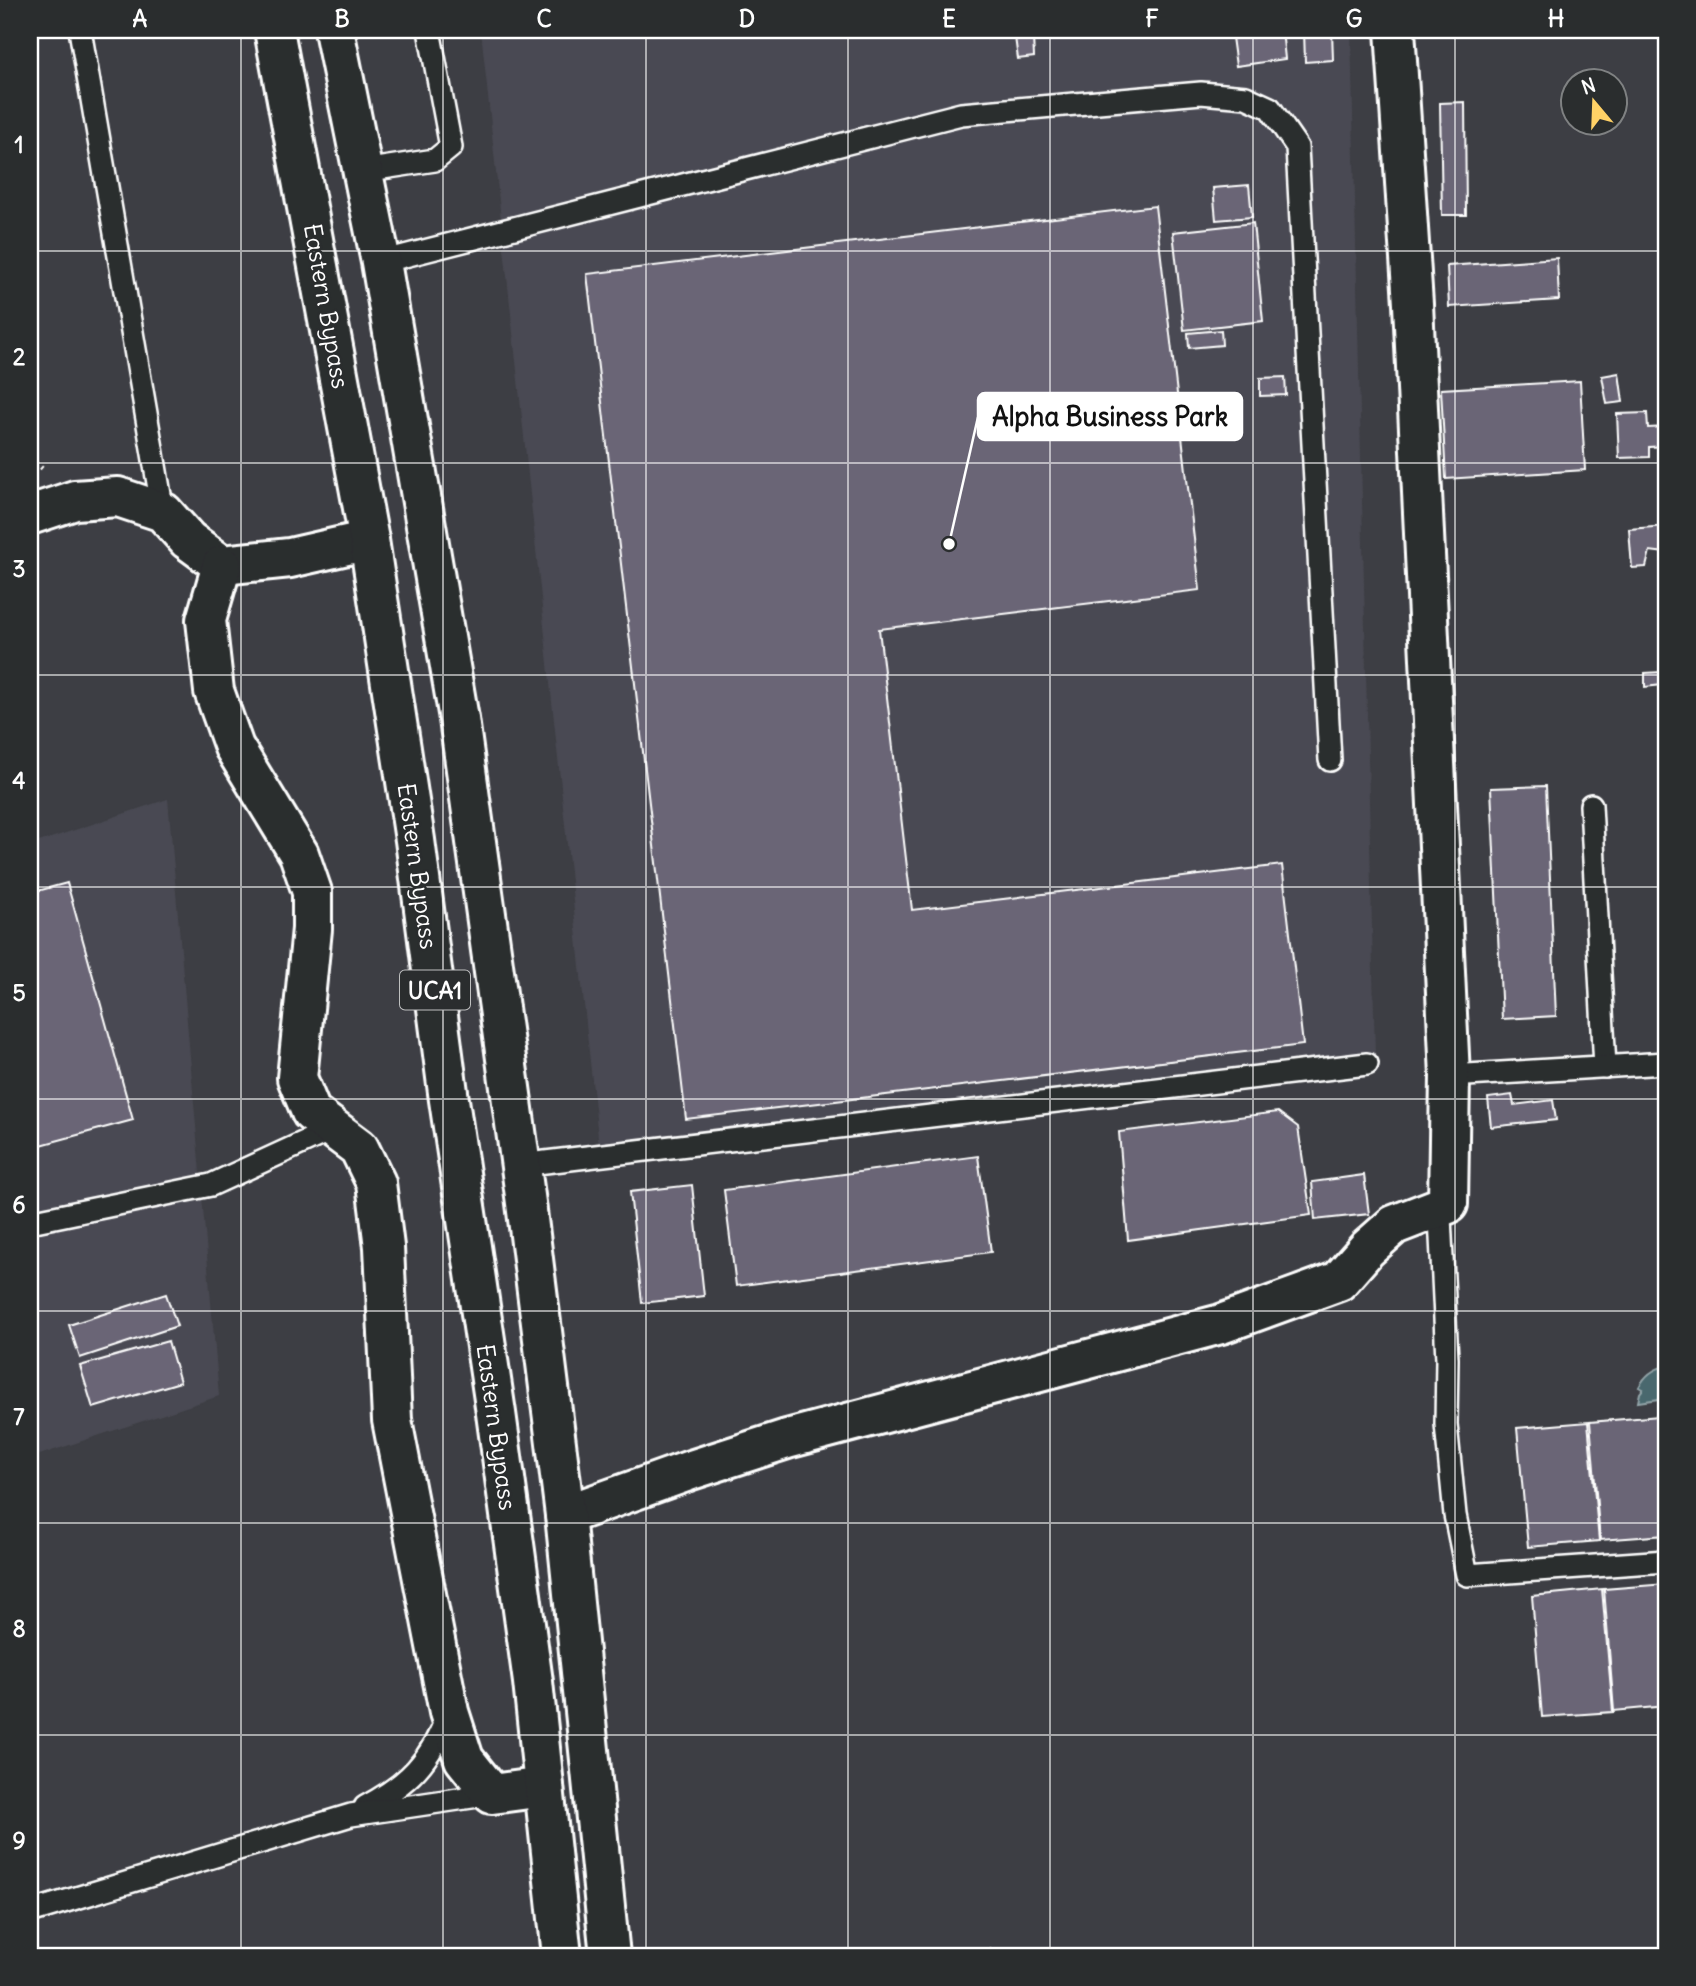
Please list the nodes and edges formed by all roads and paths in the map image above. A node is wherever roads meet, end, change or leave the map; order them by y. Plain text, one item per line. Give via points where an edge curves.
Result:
1 (80, 30) edge
2 (274, 30) edge
3 (334, 30) edge
4 (429, 30) edge
5 (1395, 30) edge
6 (363, 171) junction
7 (381, 262) junction
8 (163, 512) junction
9 (30, 515) edge
10 (369, 540) junction
11 (222, 565) junction
12 (1329, 760) dead end
13 (1591, 805) dead end
14 (1666, 1063) edge
15 (1367, 1064) dead end
16 (1605, 1067) junction
17 (1450, 1076) junction
18 (333, 1129) junction
19 (520, 1165) junction
20 (1448, 1204) junction
21 (30, 1222) edge
22 (565, 1515) junction
23 (1666, 1561) edge
24 (449, 1712) junction
25 (544, 1787) junction
26 (492, 1794) junction
27 (351, 1815) junction
28 (30, 1912) edge
29 (562, 1956) edge
30 (610, 1956) edge

1 - 8 lane
2 - 10 main road, Eastern Bypass / UCA1
3 - 6 main road, UCA1
4 - 6 lane via 451,147 435,160
5 - 17 main road via 1413,304
6 - 7 main road, UCA1
7 - 12 lane via 961,114 1201,93 1246,97 1270,108 1297,147
7 - 19 main road, UCA1 via 459,719
8 - 9 main road via 118,497 75,500
8 - 11 main road via 188,540
10 - 11 main road via 290,558
10 - 25 main road, Eastern Bypass / UCA1 via 498,1427
11 - 18 main road via 206,620 215,691 234,747 299,854 312,892 297,1078 311,1112
13 - 16 lane
14 - 16 lane
15 - 19 lane
16 - 17 lane
17 - 20 main road
18 - 21 lane via 211,1185
18 - 24 main road via 359,1148 376,1183 384,1247 392,1420
19 - 22 main road, UCA1
20 - 22 main road via 1394,1225 1339,1281 1221,1324 787,1440
20 - 23 lane via 1440,1217 1446,1424 1455,1515 1467,1574
22 - 30 main road, UCA1
24 - 26 main road via 464,1759
24 - 27 lane via 439,1740 422,1766 389,1794
25 - 26 main road
25 - 29 main road, Eastern Bypass / UCA1
26 - 27 lane
27 - 28 lane

